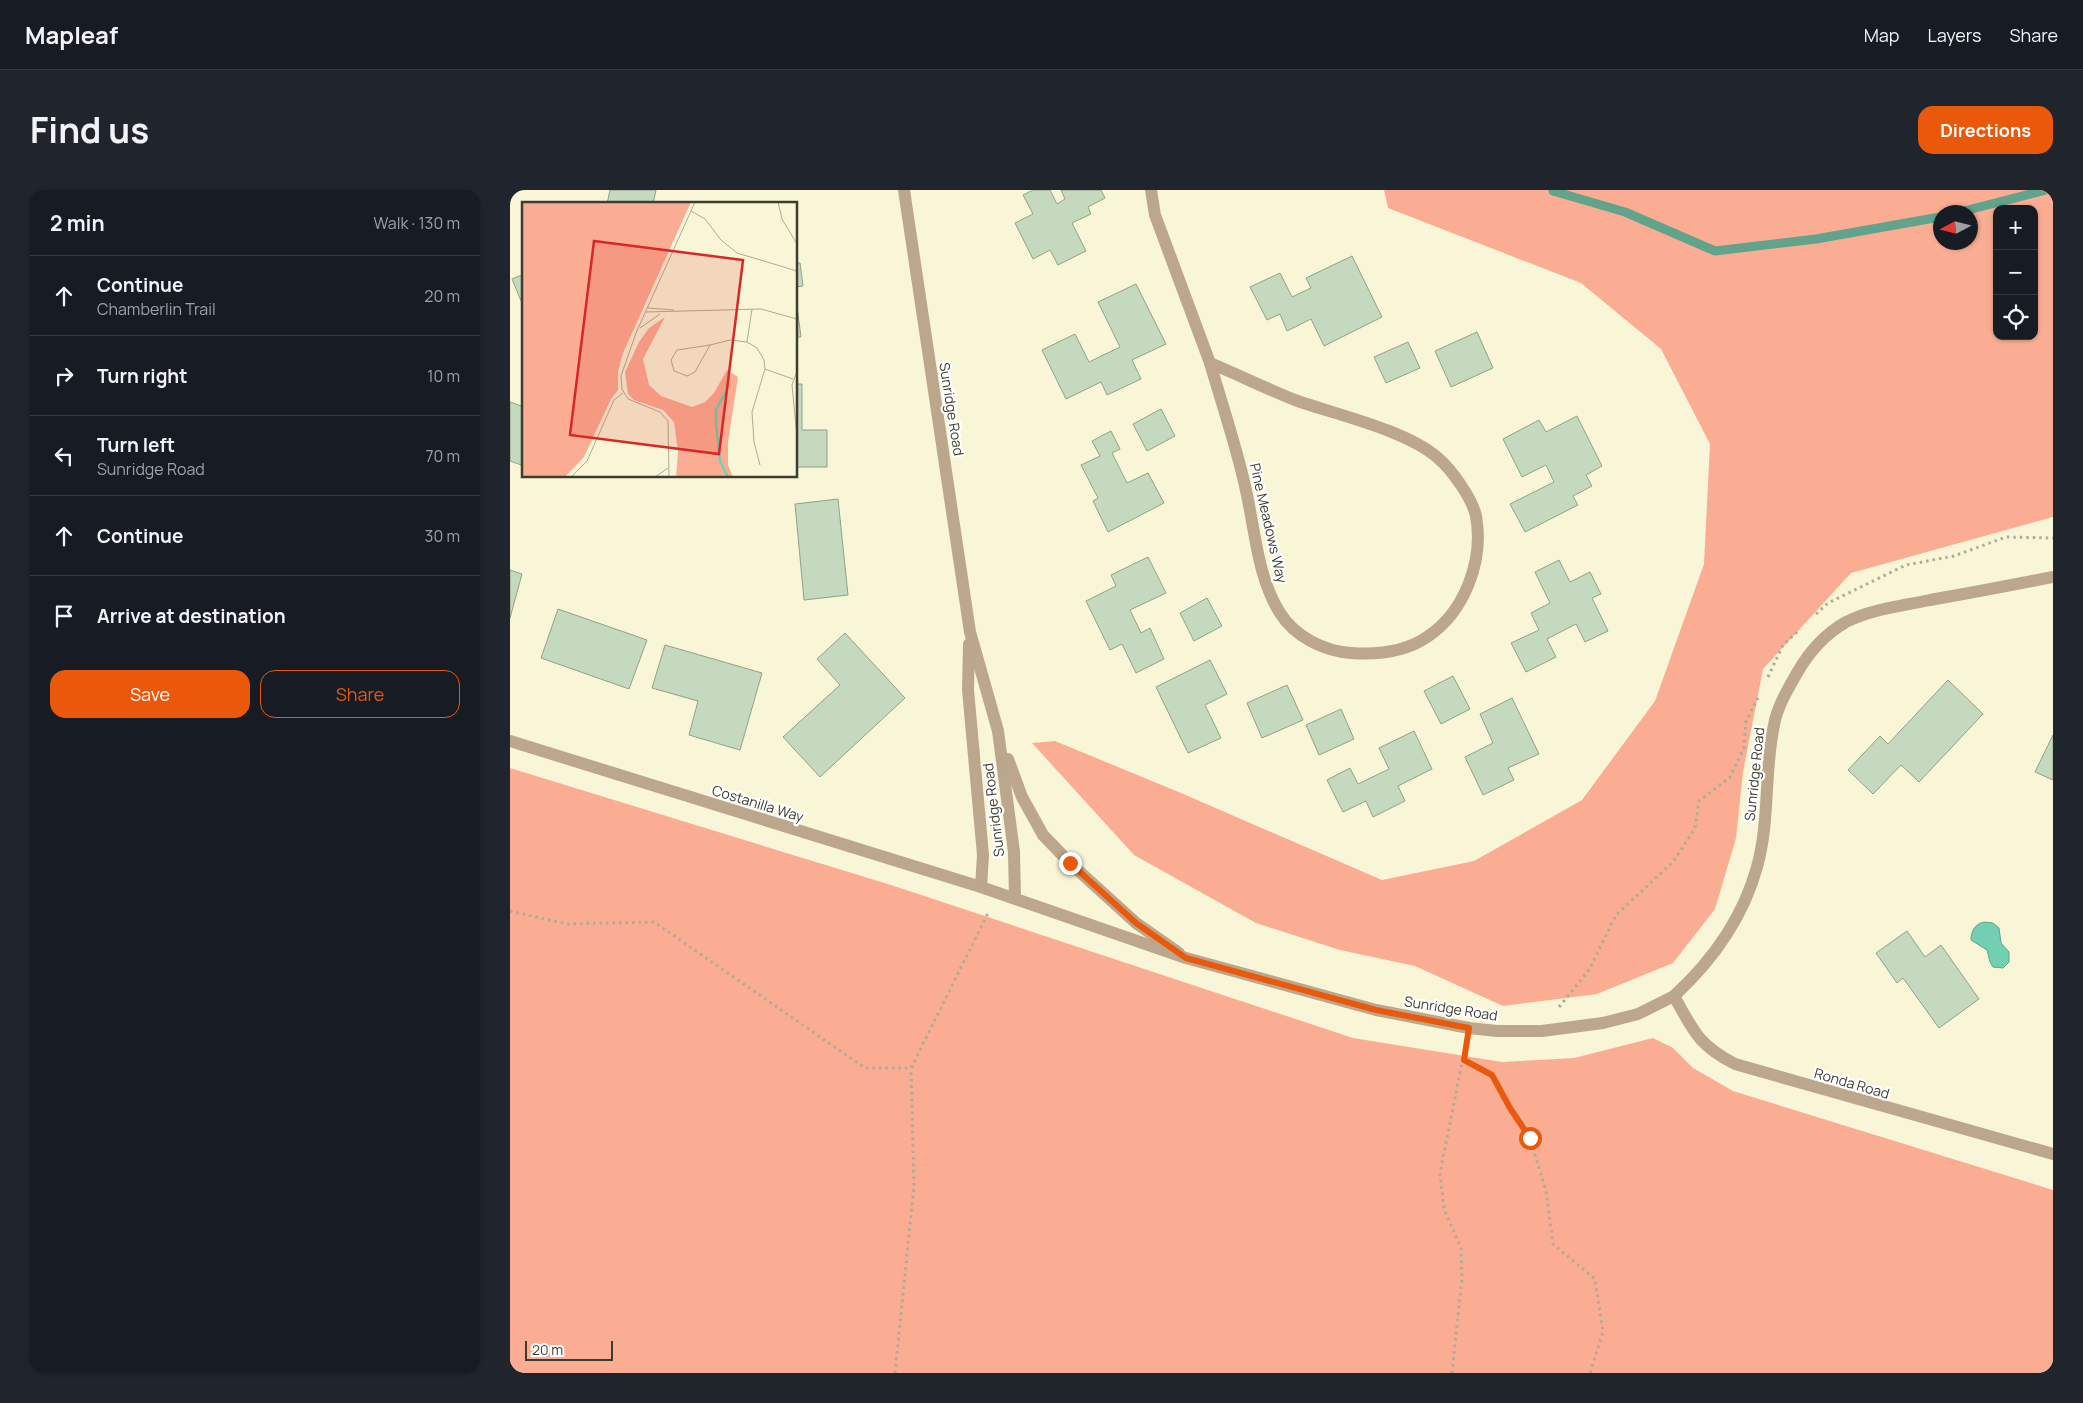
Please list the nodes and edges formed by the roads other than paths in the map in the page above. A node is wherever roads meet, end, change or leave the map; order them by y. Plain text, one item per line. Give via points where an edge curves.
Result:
1 (904, 190) edge
2 (1151, 190) edge
3 (1210, 363) junction
4 (2053, 577) edge
5 (970, 632) junction
6 (998, 731) junction
7 (510, 742) edge
8 (981, 887) junction
9 (998, 892) joint
10 (1016, 898) junction
11 (1186, 958) junction
12 (1674, 996) junction
13 (2053, 1154) edge

1 - 5 street, Sunridge Road
2 - 3 street, Pine Meadows Way via 1155,215
3 - 3 street, Pine Meadows Way via 1245,486 1268,589 1281,615 1318,645 1336,652 1364,654 1390,652 1408,646 1427,637 1446,621 1461,602 1470,578 1477,551 1476,516 1463,487 1438,458 1409,439 1294,399
4 - 12 street, Sunridge Road via 1880,610 1847,622 1821,639 1786,692 1774,723 1757,867 1745,900 1714,954
5 - 6 street, Sunridge Road
5 - 8 street, Sunridge Road via 968,690 983,855
6 - 10 street, Sunridge Road via 1014,852
6 - 11 street via 1022,797 1043,835 1136,923
7 - 8 street, Costanilla Way
8 - 9 street, Costanilla Way
9 - 10 street, Sunridge Road
10 - 11 street, Sunridge Road
11 - 12 street, Sunridge Road via 1376,1010 1497,1031 1542,1031 1603,1024 1638,1014
12 - 13 street, Ronda Road via 1700,1040 1717,1055 1735,1064

